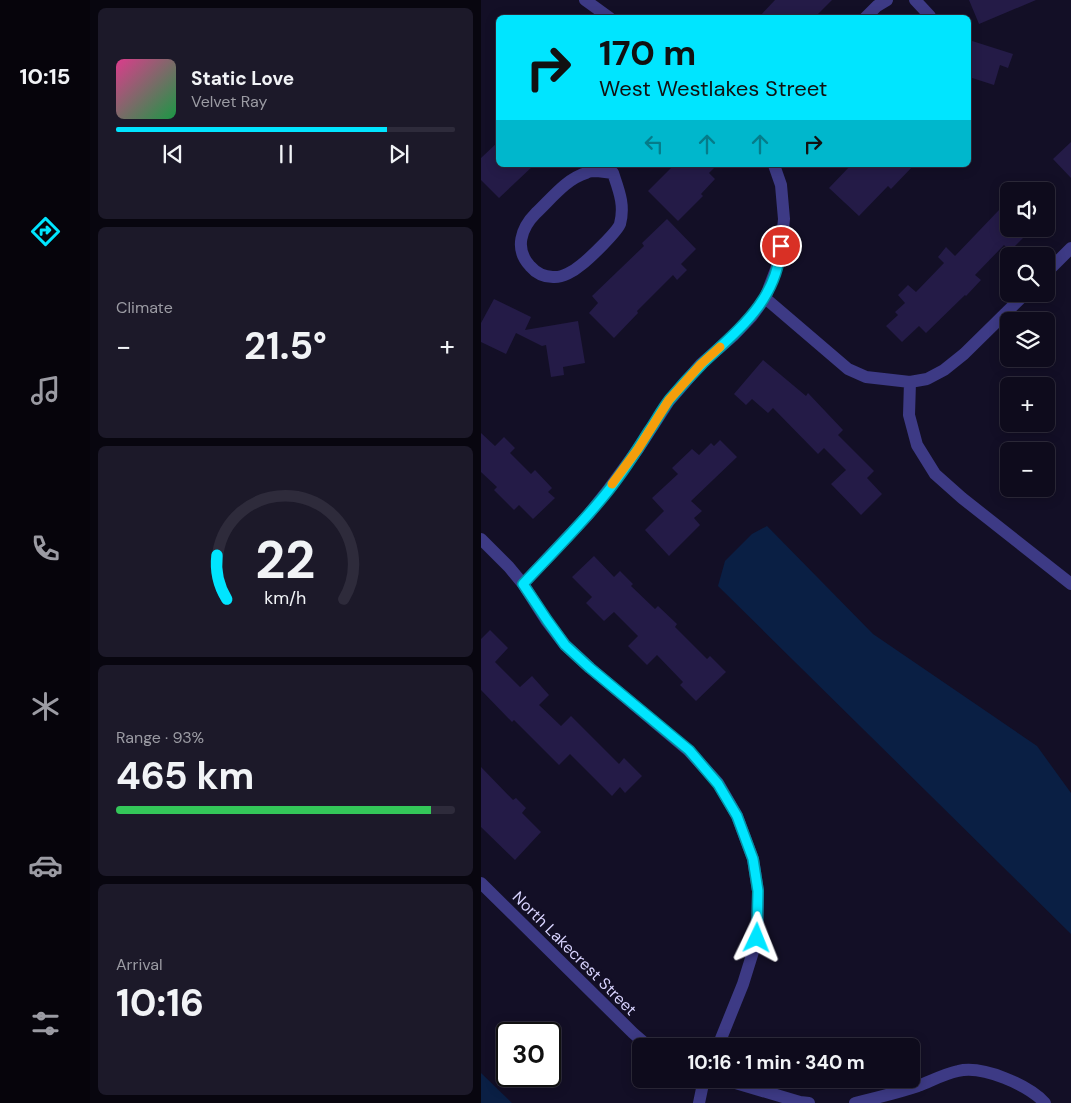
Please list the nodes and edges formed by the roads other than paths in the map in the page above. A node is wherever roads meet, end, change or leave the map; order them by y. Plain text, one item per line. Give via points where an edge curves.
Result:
1 (585, 0) edge
2 (887, 0) edge
3 (915, 0) edge
4 (606, 15) edge
5 (868, 15) edge
6 (929, 15) edge
7 (775, 167) edge
8 (615, 169) edge
9 (1071, 248) edge
10 (1055, 264) edge
11 (765, 298) junction
12 (1017, 302) edge
13 (910, 382) junction
14 (481, 538) edge
15 (523, 584) junction
16 (1071, 584) edge
17 (481, 883) edge
18 (639, 1038) edge
19 (721, 1038) edge
20 (702, 1088) edge
21 (752, 1088) edge
22 (699, 1103) edge
23 (809, 1103) edge
24 (855, 1103) edge
25 (1045, 1103) edge

1 - 4 street
2 - 5 street
3 - 6 street
7 - 11 street via 781,185 784,219 780,259
8 - 8 street via 597,170 572,180 530,220 523,233 521,247 525,260 534,271 556,278 570,272 613,234 619,226 621,210
9 - 10 street
11 - 13 street via 848,369 866,376
11 - 15 street via 752,316 701,364 669,400 608,490
12 - 13 street via 944,370 927,379
13 - 16 street via 909,415 917,445 935,474
14 - 15 street
15 - 19 street via 565,645 689,750 718,784 737,816 753,859 758,891 757,938
17 - 18 street, North Lakecrest Street
20 - 22 street
21 - 23 street
24 - 25 street via 918,1086 958,1070 975,1069 1015,1083

